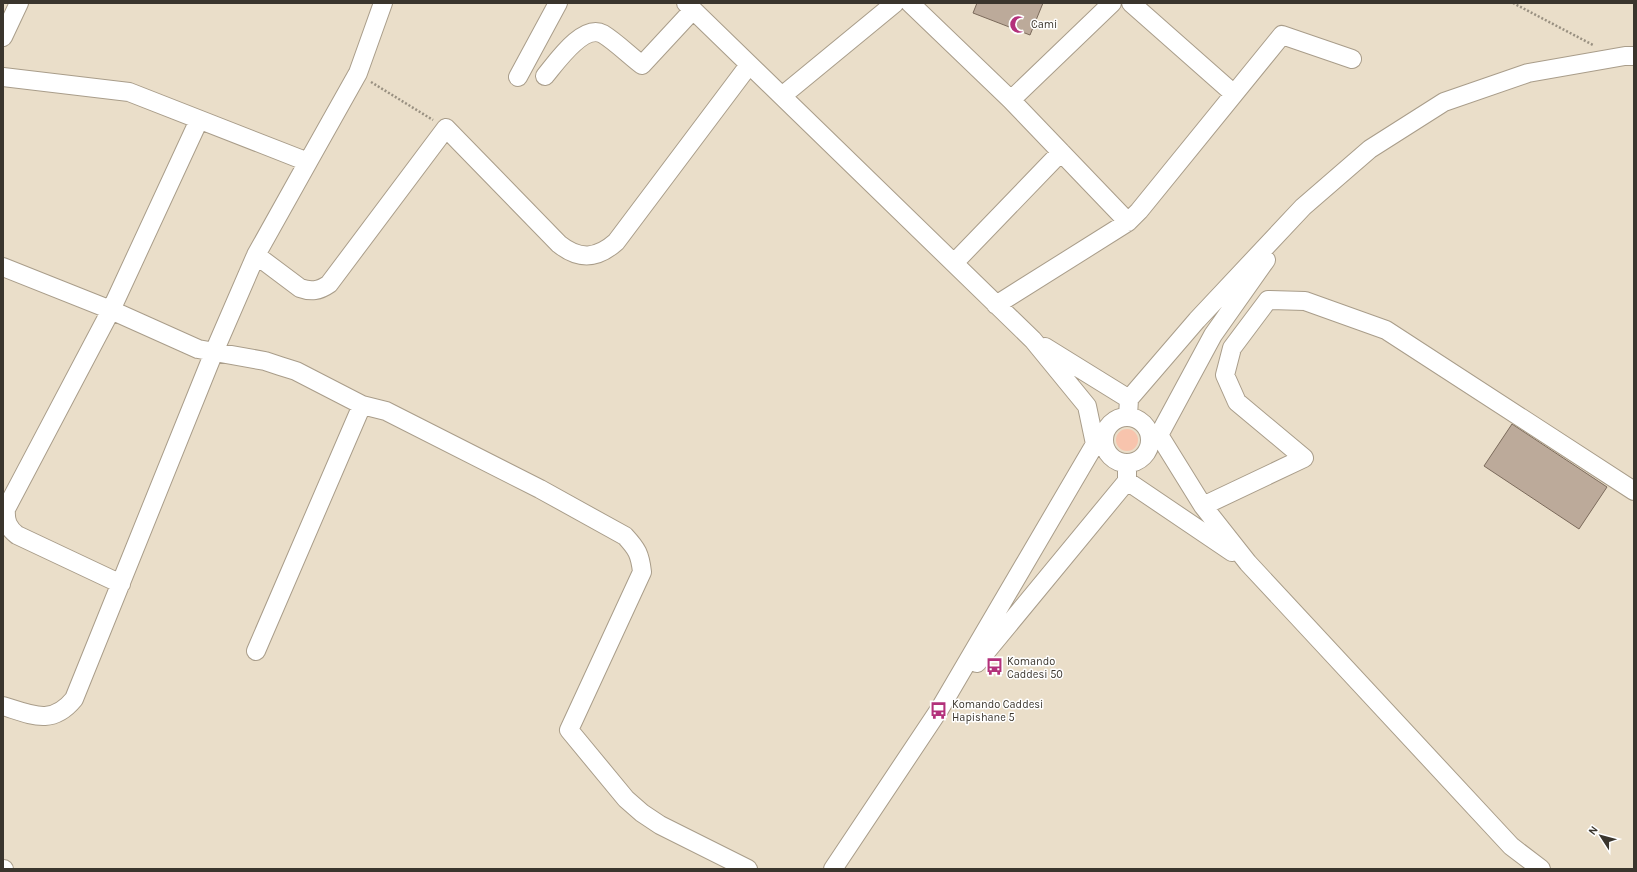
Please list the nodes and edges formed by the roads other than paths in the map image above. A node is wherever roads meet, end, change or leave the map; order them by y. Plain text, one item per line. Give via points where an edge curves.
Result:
1 (19, 3) edge
2 (383, 3) edge
3 (558, 3) edge
4 (895, 3) edge
5 (910, 3) edge
6 (1112, 3) edge
7 (1131, 3) edge
8 (689, 6) edge
9 (3, 37) edge
10 (1634, 56) edge
11 (1352, 59) dead end
12 (749, 65) junction
13 (544, 76) dead end
14 (3, 77) edge
15 (518, 77) dead end
16 (1234, 94) junction
17 (782, 96) junction
18 (1011, 100) junction
19 (199, 120) junction
20 (1061, 152) junction
21 (308, 162) junction
22 (1303, 207) junction
23 (1128, 222) junction
24 (256, 255) junction
25 (954, 263) junction
26 (3, 267) edge
27 (996, 305) junction
28 (111, 310) junction
29 (1033, 340) junction
30 (214, 352) junction
31 (362, 405) junction
32 (1129, 408) junction
33 (1154, 436) junction
34 (1099, 441) junction
35 (1127, 463) junction
36 (1127, 481) junction
37 (1634, 491) edge
38 (1202, 506) junction
39 (1248, 563) junction
40 (121, 584) junction
41 (256, 651) dead end
42 (3, 706) edge
43 (939, 710) junction
44 (748, 869) edge
45 (833, 869) edge
46 (1541, 869) edge

1 - 9 street
2 - 21 street via 358,73
3 - 15 street
4 - 17 street
5 - 18 street
6 - 18 street
7 - 16 street
8 - 12 street
8 - 13 street via 642,65 603,34 590,33 577,40
10 - 22 street via 1528,73 1444,102 1370,149
11 - 16 street via 1282,35
12 - 17 street
12 - 24 street via 616,242 597,254 578,254 559,244 446,128 323,289 307,291 300,288
14 - 19 street via 129,92
16 - 23 street
17 - 25 street
18 - 20 street
19 - 21 street
19 - 28 street
20 - 23 street
20 - 25 street
21 - 24 street
22 - 32 street via 1197,320
22 - 33 street via 1213,335
23 - 27 street
24 - 30 street
25 - 27 street
26 - 28 street
27 - 29 street
28 - 30 street via 198,349
28 - 40 street via 6,509 6,517 11,530 17,535
29 - 32 street
29 - 34 street via 1087,406
30 - 31 street via 264,361 296,371
30 - 40 street
31 - 41 street
31 - 44 street via 386,411 540,489 625,536 636,547 641,558 642,572 569,730 626,798 642,813 660,825
32 - 33 street
32 - 34 street via 1109,425
33 - 35 street via 1141,459
33 - 38 street
34 - 35 street via 1113,458
34 - 43 street
35 - 36 street
36 - 39 street
36 - 43 street
37 - 38 street via 1386,330 1305,300 1268,300 1232,348 1225,375 1237,402 1304,458
38 - 39 street
39 - 46 street via 1511,846
40 - 42 street via 74,699 67,707 49,717 38,717
43 - 45 street

